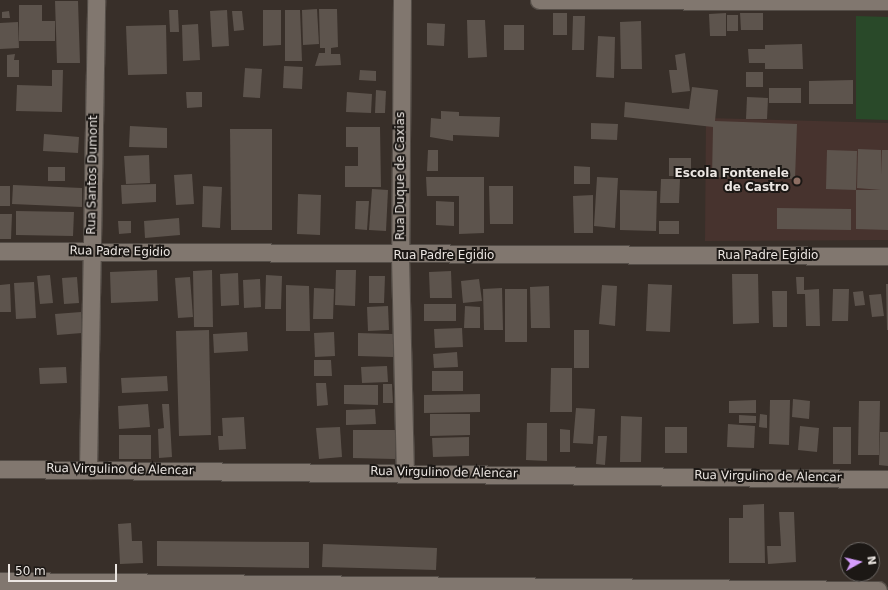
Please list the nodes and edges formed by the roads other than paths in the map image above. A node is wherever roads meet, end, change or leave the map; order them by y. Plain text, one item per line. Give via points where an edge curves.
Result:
1 (96, 0) edge
2 (402, 0) edge
3 (539, 0) edge
4 (860, 1) edge
5 (888, 1) edge
6 (0, 251) edge
7 (92, 252) junction
8 (400, 256) junction
9 (888, 256) edge
10 (0, 469) edge
11 (88, 470) junction
12 (405, 473) junction
13 (888, 479) edge
14 (0, 581) edge
15 (878, 590) edge

1 - 7 street, Rua Santos Dumont
2 - 8 street, Rua Duque de Caxias
3 - 4 street
4 - 5 street
6 - 7 street, Rua Padre Egidio
7 - 8 street, Rua Padre Egidio
7 - 11 street, Rua Santos Dumont
8 - 9 street, Rua Padre Egidio
8 - 12 street, Rua Duque de Caxias
10 - 11 street, Rua Virgulino de Alencar
11 - 12 street, Rua Virgulino de Alencar
12 - 13 street, Rua Virgulino de Alencar
14 - 15 street

